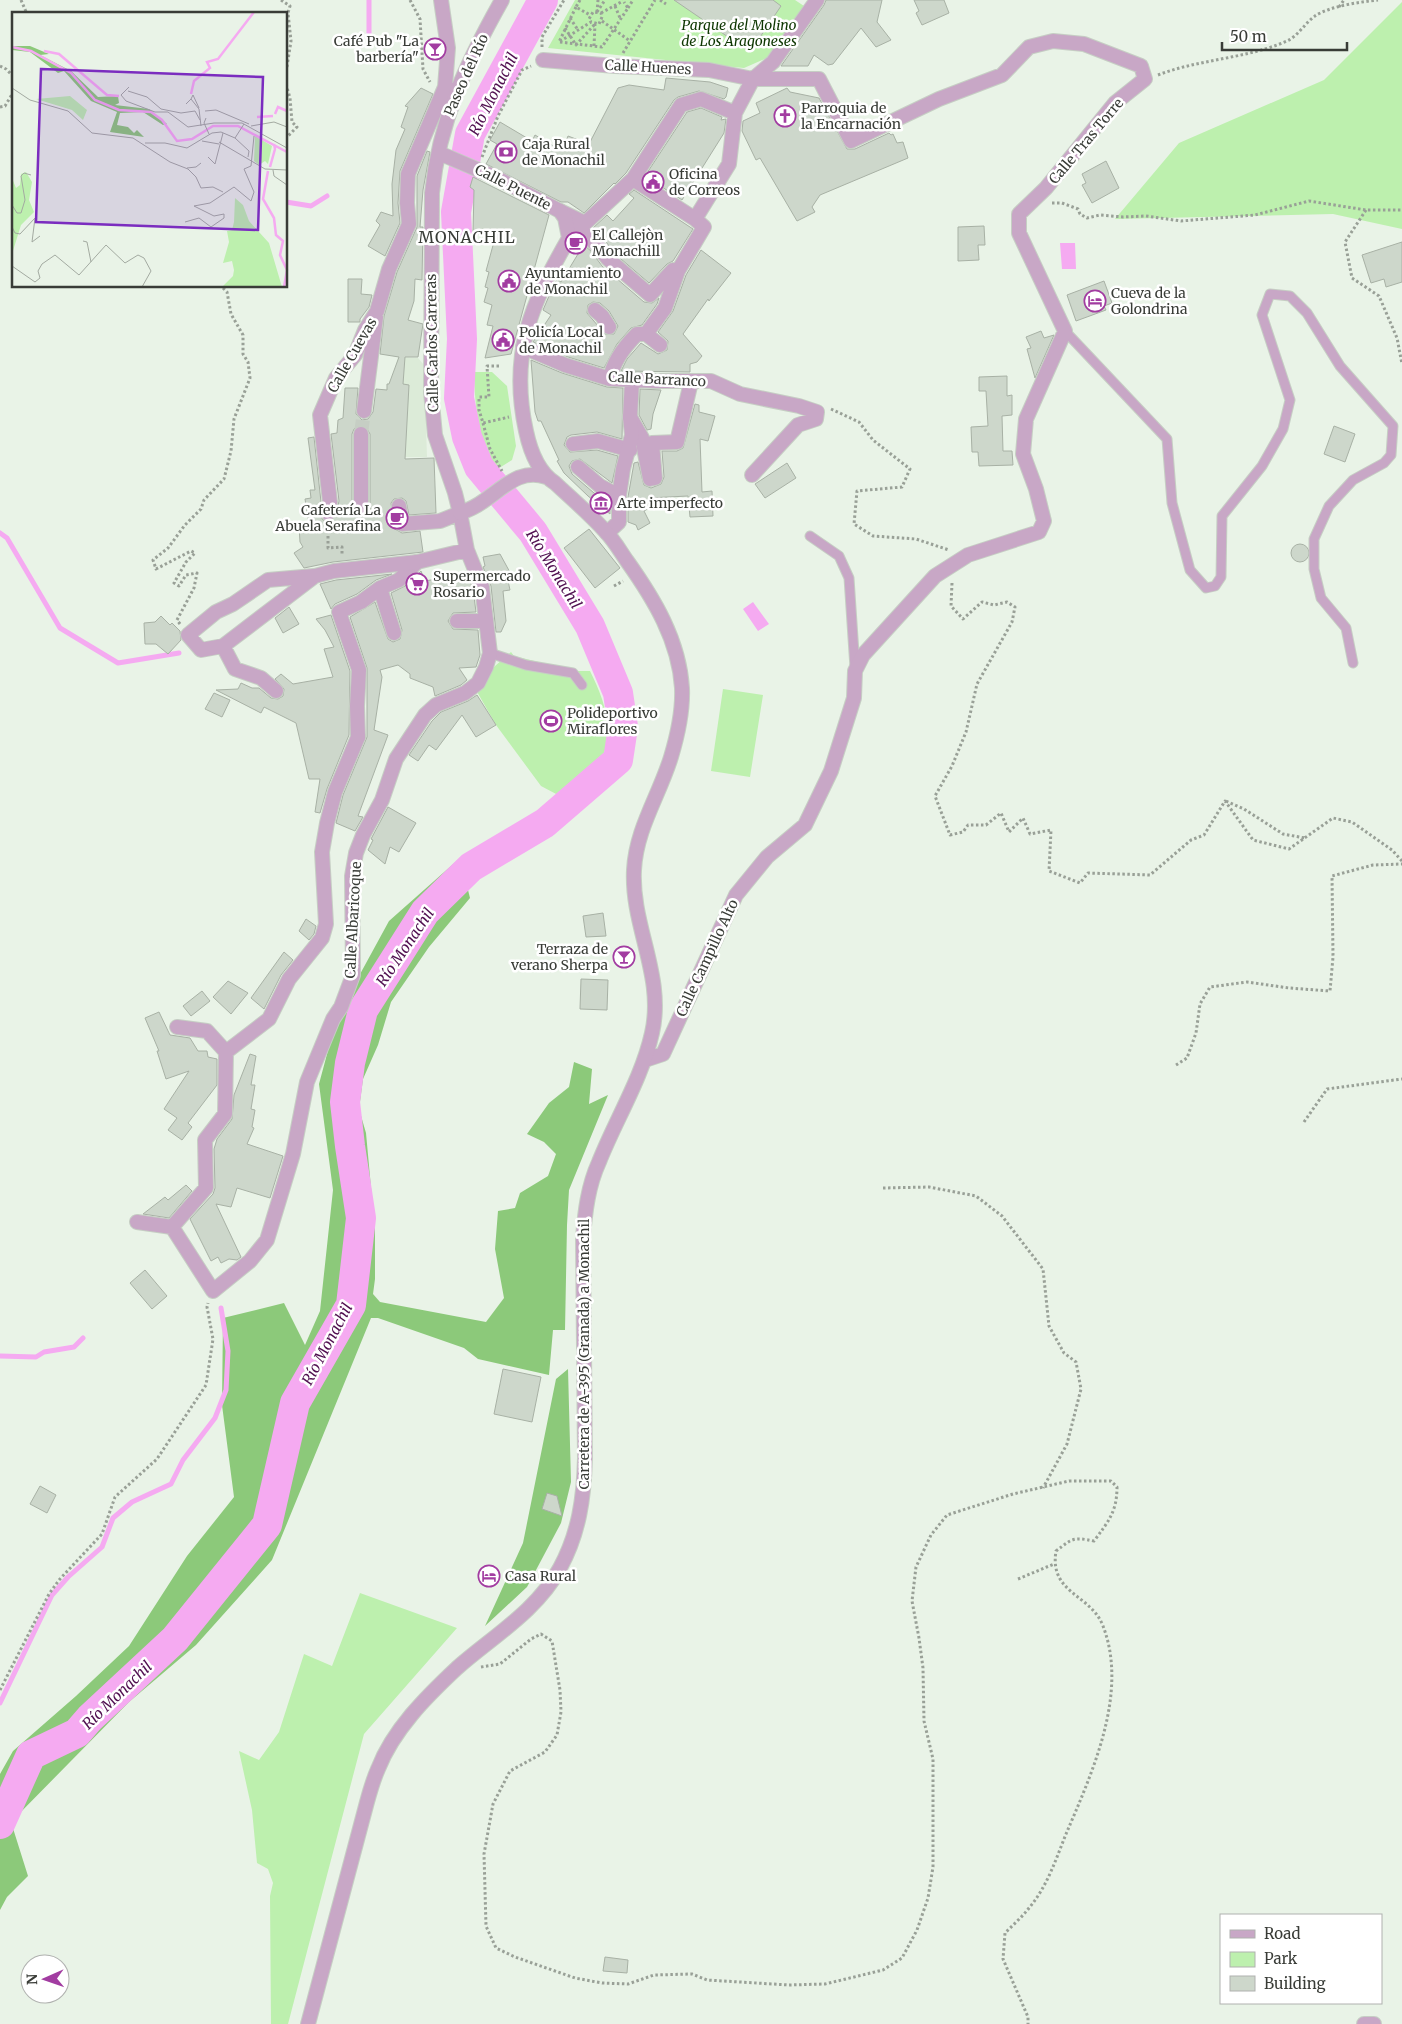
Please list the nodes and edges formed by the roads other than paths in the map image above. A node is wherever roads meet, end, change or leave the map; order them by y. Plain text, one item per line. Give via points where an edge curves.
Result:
1 (441, 0) edge
2 (502, 0) edge
3 (817, 0) edge
4 (543, 60) road end
5 (753, 79) junction
6 (450, 89) junction
7 (735, 113) junction
8 (445, 156) junction
9 (633, 179) junction
10 (560, 211) junction
11 (703, 225) junction
12 (578, 230) junction
13 (678, 271) junction
14 (595, 310) dead end
15 (377, 311) junction
16 (609, 328) dead end
17 (1065, 331) junction
18 (646, 334) junction
19 (660, 345) dead end
20 (523, 346) junction
21 (610, 379) junction
22 (632, 380) junction
23 (690, 382) junction
24 (364, 411) tunnel mouth
25 (630, 417) junction
26 (361, 434) tunnel mouth
27 (573, 444) dead end
28 (530, 450) junction
29 (630, 450) junction
30 (578, 467) dead end
31 (752, 475) dead end
32 (546, 477) junction
33 (511, 482) junction
34 (619, 496) junction
35 (399, 506) dead end
36 (361, 510) dead end
37 (328, 513) road end
38 (460, 513) junction
39 (607, 533) junction
40 (810, 536) dead end
41 (466, 550) junction
42 (417, 562) junction
43 (321, 574) junction
44 (380, 588) junction
45 (457, 621) dead end
46 (486, 621) junction
47 (394, 632) dead end
48 (223, 646) junction
49 (490, 653) junction
50 (1353, 663) dead end
51 (855, 671) junction
52 (582, 684) dead end
53 (276, 691) dead end
54 (177, 1027) dead end
55 (226, 1052) junction
56 (645, 1060) junction
57 (137, 1222) dead end
58 (172, 1227) junction
59 (308, 2024) edge
60 (1364, 2024) edge
61 (1374, 2024) edge

1 - 6 street
2 - 6 street, Paseo del Río
3 - 5 street via 773,62
4 - 5 street, Calle Huenes via 709,70
5 - 7 street
5 - 17 street, Calle Tras Torre via 819,79 851,141 1002,75 1029,47 1053,41 1084,44 1141,66 1145,79 1115,102 1046,188 1019,214 1019,232
6 - 8 street, Paseo del Río via 445,122
6 - 15 street, Calle Cuevas via 408,174 409,224 389,270
7 - 9 street via 701,99 681,105
7 - 11 street via 729,164
8 - 10 street, Calle Puente
8 - 38 street, Calle Carlos Carreras via 432,193 431,392 435,435
9 - 11 street
9 - 12 street
10 - 12 street
10 - 12 street, Calle Puente
11 - 13 street
12 - 13 street via 650,296 673,270
12 - 20 street via 536,300
13 - 18 street via 665,308
14 - 16 street
15 - 24 street
15 - 37 street, Calle Cuevas via 354,355 336,378 320,415 330,502
17 - 50 lane via 1167,439 1172,503 1190,570 1206,588 1215,586 1221,577 1222,516 1262,466 1283,429 1290,400 1262,314 1270,294 1290,296 1307,312 1340,366 1393,426 1391,454 1384,463 1353,480 1329,506 1314,539 1314,569 1321,598 1346,628
17 - 51 street, Calle Campillo Alto via 1026,419 1023,454 1044,521 1039,532 968,555 935,576 863,655
18 - 19 street
18 - 21 street via 637,334 628,342 612,366
20 - 21 street, Calle Barranco via 565,365
20 - 28 street via 519,390
21 - 22 street, Calle Barranco
22 - 23 street, Calle Barranco
22 - 25 street
23 - 25 street via 677,442 652,443 655,478 650,479 642,438
23 - 31 street, Calle Barranco via 711,381 740,394 817,412 816,420 798,425
25 - 29 street
26 - 36 street
27 - 29 street via 598,441
28 - 32 street
28 - 33 street
29 - 34 street
30 - 34 street via 600,486
32 - 33 street via 531,474
32 - 39 street, Carretera de A-395 (Granada) a Monachil
33 - 38 street via 483,502
34 - 39 street via 619,522
35 - 38 street via 402,524 440,521
38 - 41 street, Calle Albaricoque
39 - 56 street, Carretera de A-395 (Granada) a Monachil via 662,616 674,644 682,690 671,757 636,848 635,900 654,977 656,1004
40 - 51 lane via 840,556 849,578
41 - 42 street
41 - 46 street, Calle Albaricoque via 482,587
42 - 43 street
42 - 44 street via 399,580
43 - 48 street
43 - 48 street via 268,580 216,612 188,635 200,650
44 - 47 street
44 - 55 street via 339,612 359,670 358,737 326,823 322,852 326,924 322,938 289,979 270,1019
45 - 46 street
46 - 49 street, Calle Albaricoque
48 - 53 street via 235,669 262,678
49 - 52 lane via 526,665 573,672
49 - 58 street, Calle Albaricoque via 478,683 425,714 396,759 382,800 356,853 352,876 353,975 307,1082 293,1154 267,1240 250,1261 213,1291
51 - 56 street, Calle Campillo Alto via 854,698 831,771 805,825 767,857 736,895 663,1054
54 - 55 street via 207,1031
55 - 58 street via 225,1114 205,1140 206,1188
56 - 59 street, Carretera de A-395 (Granada) a Monachil via 598,1163 585,1210 584,1492 571,1545 560,1570 546,1590 458,1668 406,1721 378,1768
57 - 58 street
60 - 61 street

